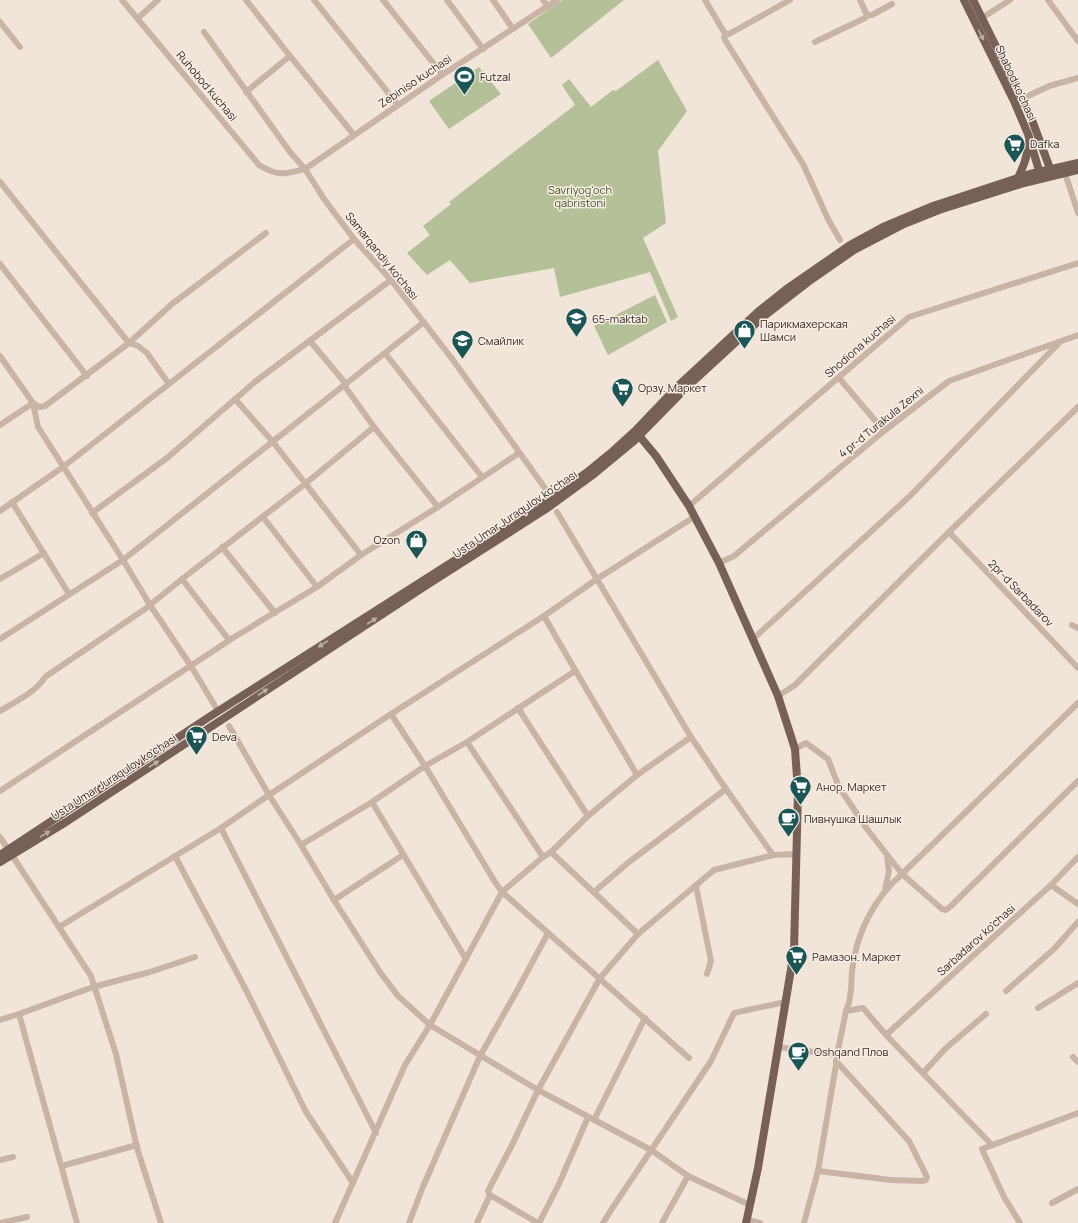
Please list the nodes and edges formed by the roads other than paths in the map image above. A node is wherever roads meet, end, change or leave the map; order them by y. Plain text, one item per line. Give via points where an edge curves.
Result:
1 (122, 0) edge
2 (158, 0) edge
3 (246, 0) edge
4 (314, 0) edge
5 (383, 0) edge
6 (447, 0) edge
7 (493, 0) edge
8 (543, 0) edge
9 (557, 0) edge
10 (705, 0) edge
11 (773, 0) edge
12 (790, 0) edge
13 (860, 0) edge
14 (964, 0) edge
15 (973, 0) edge
16 (1010, 0) edge
17 (1048, 0) edge
18 (892, 4) dead end
19 (548, 7) junction
20 (778, 7) junction
21 (867, 15) junction
22 (138, 18) junction
23 (982, 18) junction
24 (0, 22) edge
25 (513, 30) junction
26 (204, 32) dead end
27 (726, 34) junction
28 (1078, 41) edge
29 (815, 42) dead end
30 (20, 47) dead end
31 (483, 49) junction
32 (290, 56) junction
33 (442, 74) junction
34 (1078, 78) edge
35 (246, 92) junction
36 (1022, 99) junction
37 (398, 105) junction
38 (1028, 134) junction
39 (354, 135) junction
40 (1078, 163) edge
41 (305, 169) junction
42 (1078, 170) edge
43 (1051, 173) junction
44 (283, 174) joint
45 (1065, 174) junction
46 (1040, 175) junction
47 (1018, 178) junction
48 (0, 182) edge
49 (6, 190) junction
50 (0, 195) edge
51 (1078, 213) edge
52 (266, 234) dead end
53 (354, 238) junction
54 (840, 240) dead end
55 (1078, 263) edge
56 (0, 264) edge
57 (390, 280) junction
58 (424, 322) junction
59 (1078, 335) edge
60 (310, 341) junction
61 (1060, 342) junction
62 (129, 343) junction
63 (385, 353) junction
64 (0, 356) edge
65 (87, 376) junction
66 (839, 378) junction
67 (169, 384) junction
68 (345, 385) junction
69 (235, 399) junction
70 (33, 403) junction
71 (1078, 407) edge
72 (0, 425) edge
73 (374, 427) junction
74 (884, 431) junction
75 (637, 433) junction
76 (273, 442) junction
77 (519, 453) junction
78 (63, 467) junction
79 (482, 477) junction
80 (305, 484) junction
81 (547, 491) dead end
82 (12, 502) junction
83 (689, 506) junction
84 (438, 507) junction
85 (0, 511) edge
86 (556, 512) dead end
87 (92, 513) junction
88 (263, 516) junction
89 (694, 517) junction
90 (949, 532) junction
91 (222, 547) junction
92 (44, 553) junction
93 (361, 554) junction
94 (123, 560) junction
95 (719, 563) junction
96 (182, 578) junction
97 (597, 579) junction
98 (0, 580) edge
99 (317, 587) junction
100 (69, 594) junction
101 (150, 605) junction
102 (275, 613) junction
103 (544, 616) junction
104 (1072, 625) dead end
105 (1078, 628) edge
106 (0, 639) edge
107 (753, 639) junction
108 (230, 640) junction
109 (191, 666) junction
110 (1078, 668) edge
111 (575, 671) junction
112 (778, 696) junction
113 (1078, 703) edge
114 (215, 706) dead end
115 (518, 708) junction
116 (0, 711) edge
117 (391, 714) junction
118 (229, 726) dead end
119 (692, 737) junction
120 (467, 742) junction
121 (795, 750) junction
122 (425, 766) junction
123 (637, 775) junction
124 (1078, 781) edge
125 (726, 789) junction
126 (0, 791) edge
127 (269, 795) junction
128 (372, 802) junction
129 (588, 816) junction
130 (221, 828) junction
131 (0, 837) edge
132 (301, 845) junction
133 (9, 852) junction
134 (551, 852) junction
135 (797, 854) junction
136 (887, 854) junction
137 (0, 855) edge
138 (403, 855) junction
139 (773, 855) junction
140 (175, 856) junction
141 (543, 857) junction
142 (1078, 857) edge
143 (0, 862) edge
144 (902, 874) junction
145 (1051, 885) junction
146 (696, 886) junction
147 (884, 891) junction
148 (502, 892) junction
149 (594, 892) junction
150 (334, 900) junction
151 (1078, 904) edge
152 (1078, 922) edge
153 (59, 927) junction
154 (548, 933) junction
155 (638, 934) junction
156 (195, 956) dead end
157 (466, 959) junction
158 (707, 974) dead end
159 (600, 978) junction
160 (1078, 983) edge
161 (94, 986) junction
162 (1006, 991) dead end
163 (785, 1002) junction
164 (1038, 1008) dead end
165 (846, 1011) junction
166 (19, 1014) junction
167 (986, 1014) dead end
168 (645, 1018) junction
169 (0, 1020) edge
170 (430, 1025) junction
171 (886, 1035) junction
172 (778, 1047) junction
173 (480, 1056) junction
174 (1072, 1056) dead end
175 (689, 1058) dead end
176 (837, 1058) junction
177 (1078, 1062) edge
178 (923, 1073) junction
179 (538, 1090) junction
180 (1078, 1113) edge
181 (591, 1119) junction
182 (376, 1133) junction
183 (137, 1145) junction
184 (992, 1145) junction
185 (651, 1150) junction
186 (13, 1157) dead end
187 (0, 1160) edge
188 (62, 1166) junction
189 (818, 1171) junction
190 (688, 1176) junction
191 (353, 1183) junction
192 (1078, 1188) edge
193 (490, 1195) junction
194 (1052, 1202) dead end
195 (750, 1205) junction
196 (27, 1217) dead end
197 (746, 1221) edge
198 (0, 1223) edge
199 (77, 1223) edge
200 (161, 1223) edge
201 (335, 1223) edge
202 (409, 1223) edge
203 (477, 1223) edge
204 (539, 1223) edge
205 (603, 1223) edge
206 (662, 1223) edge
207 (760, 1223) edge
208 (804, 1223) edge
209 (1020, 1223) edge

1 - 22 street, Ruhobod kuchasi
2 - 22 street
3 - 32 street
4 - 37 street
5 - 33 street
6 - 31 street
7 - 25 street
8 - 19 street
9 - 19 street, Zebiniso kuchasi
10 - 27 street
11 - 20 street
12 - 20 street
13 - 21 street
14 -> 38 main road, Shabod ko'chasi
15 - 23 main road
16 - 23 street
17 - 28 street
18 - 21 street via 872,15
19 - 25 street, Zebiniso kuchasi
20 - 27 street
21 - 29 street via 858,23
22 - 44 street, Ruhobod kuchasi via 259,165 271,172
23 - 36 main road
24 - 30 street
25 - 31 street, Zebiniso kuchasi
26 - 35 street, Samarqandiy ko'chasi
27 - 54 street via 725,40 804,164
31 - 33 street, Zebiniso kuchasi
32 - 35 street
32 - 39 street
33 - 37 street, Zebiniso kuchasi
34 - 36 street via 1049,86
35 - 41 street, Samarqandiy ko'chasi
36 - 43 main road
37 - 39 street, Zebiniso kuchasi
38 - 46 main road, Shabod ko'chasi
38 - 47 main road via 1028,152
39 - 41 street, Zebiniso kuchasi
40 - 43 main road, Usta Umar Juraqulov ko'chasi
41 - 44 street, Zebiniso kuchasi
41 - 53 street, Samarqandiy ko'chasi
42 - 45 main road, Usta Umar Juraqulov ko'chasi
43 - 45 main road, Usta Umar Juraqulov ko'chasi
43 - 46 main road, Usta Umar Juraqulov ko'chasi
45 - 51 street
46 - 47 main road, Usta Umar Juraqulov ko'chasi
46 - 75 main road, Usta Umar Juraqulov ko'chasi via 921,217 854,250 764,316
47 - 75 main road, Usta Umar Juraqulov ko'chasi via 916,212 845,249 759,311 678,386
48 - 49 street
49 - 50 street
49 - 62 street
52 - 62 street via 172,304
53 - 57 street, Samarqandiy ko'chasi
53 - 67 street
55 - 66 street, Shodiona kuchasi via 909,317
56 - 65 street
57 - 58 street, Samarqandiy ko'chasi
57 - 60 street
58 - 63 street
58 - 77 street, Samarqandiy ko'chasi
59 - 61 street, 4 pr-d Turakula Zexni
60 - 68 street
60 - 69 street
61 - 74 street, 4 pr-d Turakula Zexni via 949,381
61 - 107 street via 910,496
62 - 65 street
62 - 67 street via 147,353
63 - 68 street
63 - 79 street
64 - 70 street
65 - 70 street via 45,406 39,407
66 - 74 street
66 - 83 street, Shodiona kuchasi
67 - 78 street
68 - 73 street
68 - 76 street
69 - 76 street
69 - 87 street via 166,458
70 - 72 street
70 - 78 street via 38,427
71 - 90 street
73 - 80 street
73 - 84 street
74 - 95 street, 4 pr-d Turakula Zexni via 734,556
75 - 83 main road via 656,456
75 - 133 main road, Usta Umar Juraqulov ko'chasi via 540,506 209,717
76 - 80 street
76 - 94 street
77 - 79 street
77 - 81 street, Samarqandiy ko'chasi
78 - 82 street
78 - 87 street
79 - 84 street
80 - 88 street
80 - 93 street
82 - 85 street
82 - 92 street
83 - 89 main road
84 - 93 street
86 - 97 street
87 - 94 street
88 - 91 street
88 - 99 street
89 - 95 main road
89 - 97 street
90 - 110 street, 2pr-d Sarbadarov
90 - 112 street via 795,685
91 - 96 street
91 - 102 street
92 - 98 street
92 - 100 street
93 - 99 street
94 - 100 street
94 - 101 street
95 - 107 main road
96 - 101 street
96 - 108 street
97 - 103 street
97 - 119 street
99 - 102 street
100 - 106 street
101 - 109 street
101 - 116 street via 45,677 24,697
102 - 108 street
103 - 111 street
103 - 117 street
104 - 105 street
107 - 112 main road
108 - 109 street
109 - 114 street
109 - 126 street
111 - 115 street
111 - 123 street
112 - 121 main road
113 - 144 street
115 - 120 street
115 - 129 street
117 - 122 street
117 - 127 street
118 - 127 street
119 - 123 street
119 - 125 street
120 - 122 street
120 - 141 street
121 - 135 main road via 798,791
121 - 136 street via 806,743 828,759 839,787
122 - 128 street
122 - 148 street
123 - 129 street
124 - 144 street via 946,910
125 - 139 street
125 - 149 street via 629,862
127 - 130 street
127 - 132 street
128 - 132 street
128 - 138 street
129 - 134 street
130 - 140 street
130 - 182 street
131 - 133 street
132 - 150 street
133 - 137 main road, Usta Umar Juraqulov ko'chasi
133 - 143 main road, Usta Umar Juraqulov ko'chasi
133 - 153 street
134 - 141 street
134 - 149 street
135 - 139 street
135 - 163 main road via 794,951
136 - 144 street
136 - 147 street via 889,870
138 - 150 street
138 - 157 street
139 - 146 street via 714,870
140 - 153 street
140 - 191 street via 247,992 306,1112
141 - 148 street
142 - 145 street, Sarbadarov ko'chasi
144 - 147 street
145 - 151 street
145 - 171 street, Sarbadarov ko'chasi
146 - 155 street
146 - 158 street via 711,961
147 - 165 street via 860,933
148 - 154 street
148 - 157 street
149 - 155 street
150 - 170 street via 398,996
152 - 162 street via 1054,949
153 - 161 street
154 - 159 street
154 - 173 street
155 - 159 street
156 - 161 street via 150,972
157 - 170 street
159 - 168 street
159 - 179 street
160 - 164 street
161 - 166 street
161 - 183 street via 116,1054
163 - 172 main road
163 - 185 street via 734,1013 711,1061
165 - 171 street via 863,1008
165 - 176 street
166 - 169 street
166 - 188 street
167 - 178 street via 946,1048
168 - 175 street
168 - 181 street
170 - 173 street
170 - 182 street via 405,1065
171 - 178 street
172 - 176 street
172 - 195 main road
173 - 179 street
173 - 202 street
174 - 177 street
176 - 189 street
176 - 189 street via 882,1113 909,1141 927,1177 922,1181 891,1180
178 - 184 street
179 - 181 street
179 - 193 street via 488,1191
180 - 184 street
181 - 185 street
181 - 204 street
182 - 191 street
183 - 188 street
183 - 200 street
184 - 209 street via 982,1149 1004,1197
185 - 190 street
185 - 205 street
186 - 187 street
188 - 199 street
189 - 208 street
190 - 195 street
190 - 206 street
191 - 201 street
192 - 194 street
193 - 203 street
193 - 204 street
195 - 197 main road
196 - 198 street
197 - 207 street

